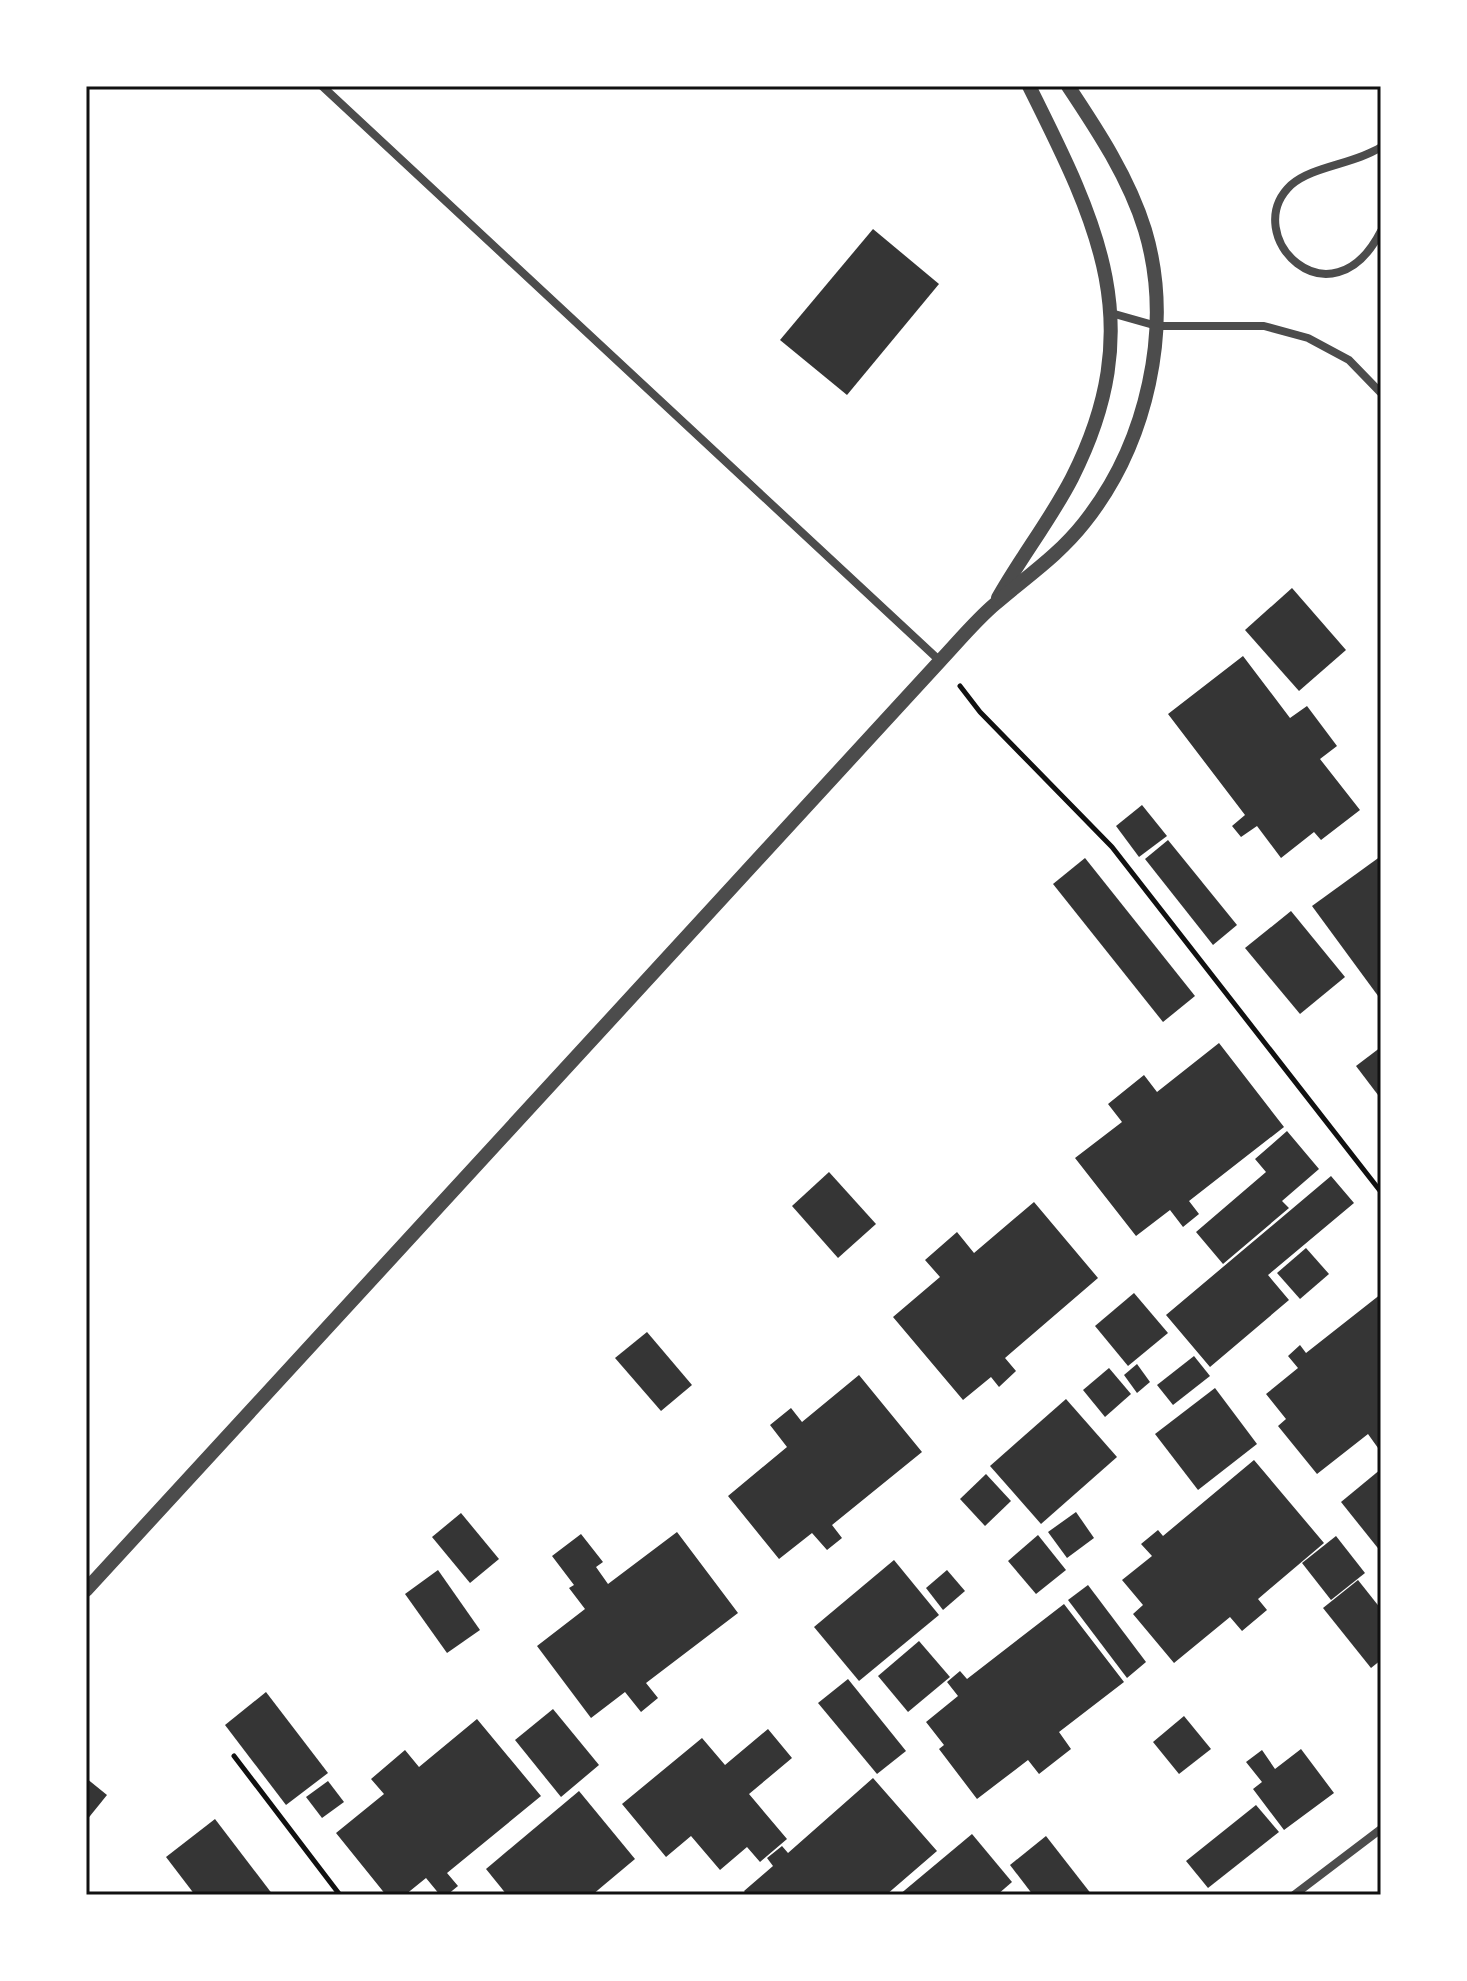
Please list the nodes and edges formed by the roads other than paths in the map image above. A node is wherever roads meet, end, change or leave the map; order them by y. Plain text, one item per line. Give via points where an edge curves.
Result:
1 (322, 86) edge
2 (1029, 86) edge
3 (1068, 86) edge
4 (1381, 147) edge
5 (1381, 231) edge
6 (1111, 313) junction
7 (1157, 326) junction
8 (1381, 393) edge
9 (994, 605) junction
10 (940, 661) junction
11 (86, 1590) edge
12 (1381, 1829) edge
13 (1294, 1895) edge

1 - 10 street
2 - 6 street via 1095,226
3 - 7 street via 1108,148 1145,231 1155,278
4 - 5 street via 1291,185 1276,218 1277,236 1286,252 1299,266 1318,274 1357,266
6 - 7 street
6 - 9 street via 1105,396 1092,437 1071,482
7 - 8 street via 1264,326 1308,338 1349,360
7 - 9 street via 1141,411 1119,469 1085,522 1043,568
9 - 10 street
10 - 11 street
12 - 13 street

